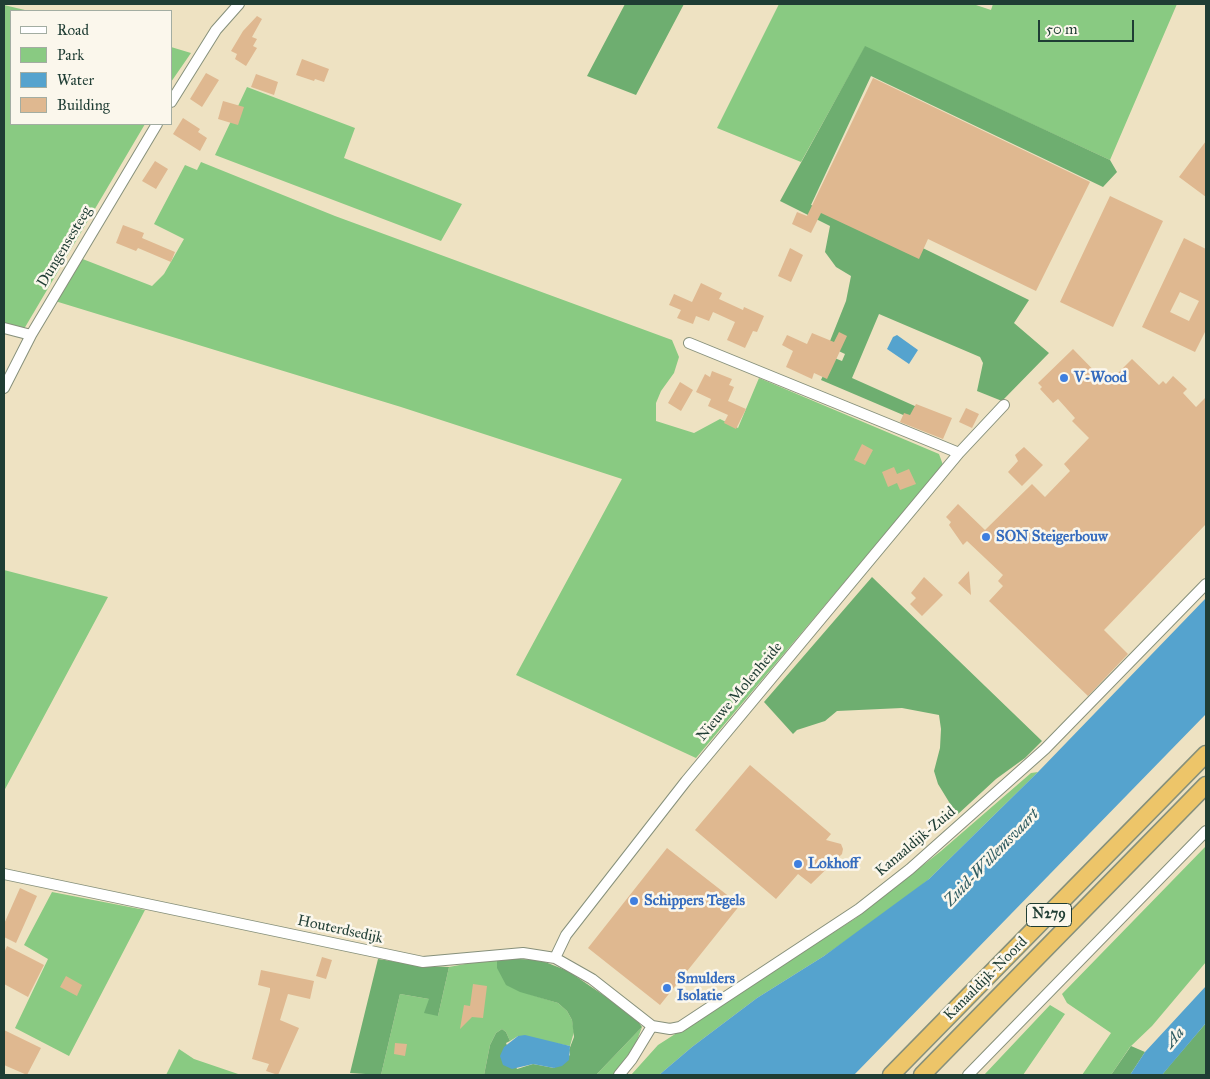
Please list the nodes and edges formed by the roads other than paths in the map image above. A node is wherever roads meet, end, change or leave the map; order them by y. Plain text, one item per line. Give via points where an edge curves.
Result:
1 (239, 4) edge
2 (172, 100) edge
3 (156, 125) edge
4 (4, 328) edge
5 (31, 335) junction
6 (689, 343) dead end
7 (4, 388) edge
8 (1004, 405) dead end
9 (959, 453) junction
10 (1206, 584) edge
11 (1206, 754) edge
12 (1206, 785) edge
13 (1206, 831) edge
14 (4, 874) edge
15 (555, 958) junction
16 (652, 1026) junction
17 (619, 1075) edge
18 (891, 1075) edge
19 (922, 1075) edge
20 (968, 1075) edge

1 - 2 street via 216,30
3 - 5 street, Dungensesteeg
4 - 5 street
5 - 7 street, Dungensesteeg
6 - 9 street
8 - 9 street, Nieuwe Molenheide
9 - 15 street, Nieuwe Molenheide via 686,781 566,935
10 - 16 street, Kanaaldijk-Zuid via 1044,749 910,869 859,909 680,1027 664,1029
11 - 18 highway, Kanaaldijk-Noord / N279
12 - 19 highway, Kanaaldijk-Noord / N279
13 - 20 street
14 - 15 street, Houterdsedijk via 423,962 523,953
15 - 16 street, Houterdsedijk via 592,979
16 - 17 street

